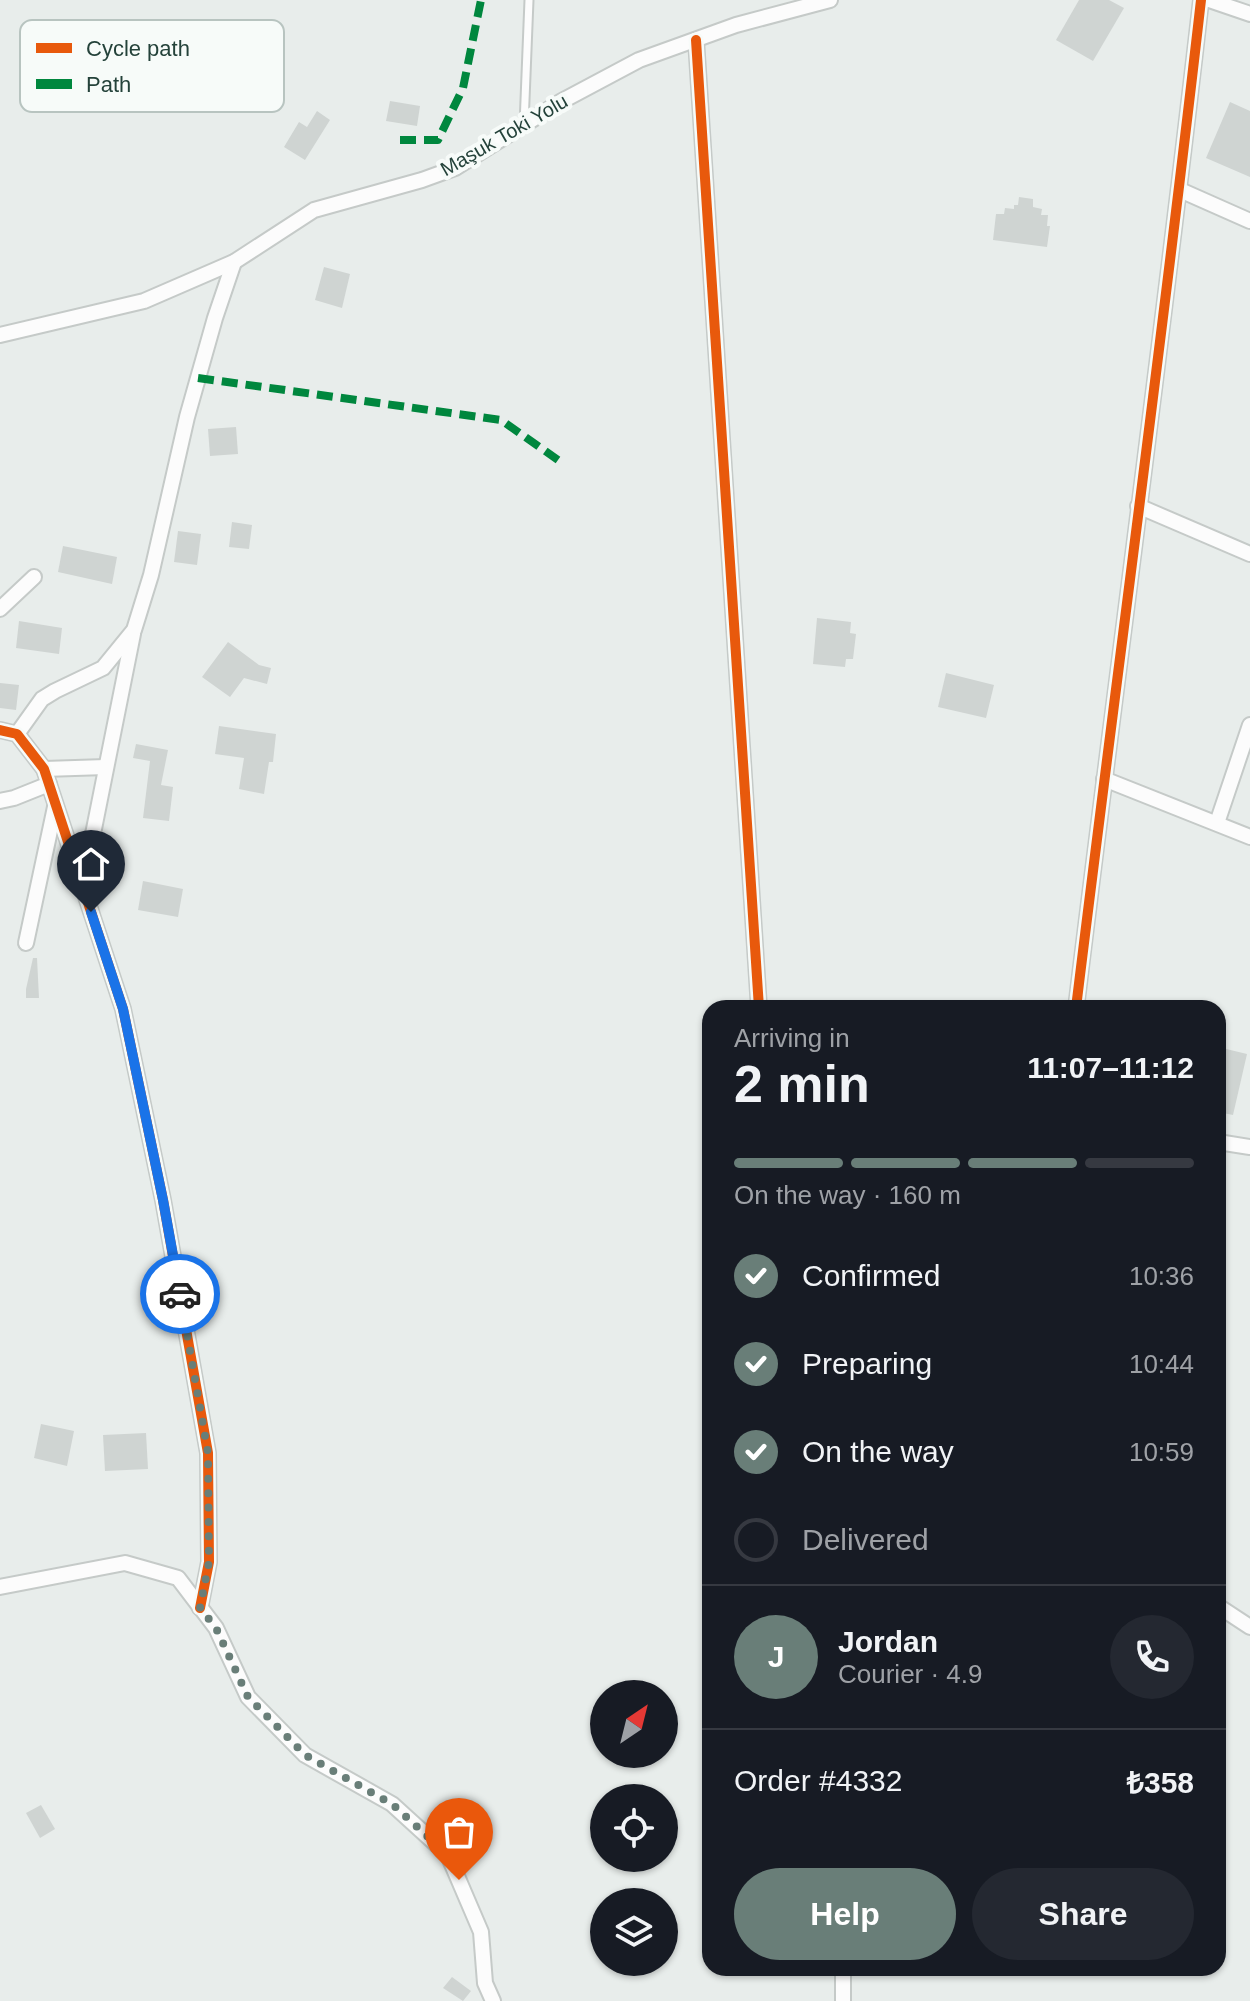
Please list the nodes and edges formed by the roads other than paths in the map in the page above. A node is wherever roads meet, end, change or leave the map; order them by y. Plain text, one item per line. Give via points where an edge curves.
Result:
1 (529, 0) edge
2 (830, 0) edge
3 (1201, 0) edge
4 (1209, 0) edge
5 (1250, 14) edge
6 (696, 40) junction
7 (524, 125) junction
8 (1180, 190) junction
9 (1250, 221) edge
10 (234, 262) junction
11 (0, 335) edge
12 (1138, 506) junction
13 (1250, 554) edge
14 (34, 577) dead end
15 (0, 609) edge
16 (134, 630) junction
17 (1250, 725) edge
18 (0, 730) edge
19 (17, 734) junction
20 (106, 767) junction
21 (47, 777) junction
22 (1104, 779) junction
23 (0, 801) edge
24 (56, 805) junction
25 (1217, 823) junction
26 (1250, 837) edge
27 (83, 887) junction
28 (26, 943) dead end
29 (758, 1000) edge
30 (1077, 1000) edge
31 (1226, 1143) edge
32 (1250, 1147) edge
33 (0, 1587) edge
34 (200, 1608) junction
35 (1226, 1611) edge
36 (1250, 1627) edge
37 (843, 1976) edge
38 (493, 2001) edge
39 (843, 2001) edge

1 - 7 lane
2 - 6 street, Maşuk Toki Yolu
3 - 8 street
4 - 5 street
6 - 7 street, Maşuk Toki Yolu via 639,60
6 - 29 street
7 - 10 street, Maşuk Toki Yolu via 455,168 314,210
8 - 9 street
8 - 12 street
10 - 11 street, Maşuk Toki Yolu via 144,301
10 - 16 street via 187,417
12 - 13 street
12 - 22 street
14 - 15 street
16 - 19 street via 103,668 42,699
16 - 20 street
17 - 25 street
18 - 19 street
19 - 21 street
20 - 21 street
20 - 27 street
21 - 23 street
21 - 24 street
22 - 25 street
22 - 30 street
24 - 27 street
24 - 28 street
25 - 26 street
27 - 34 street via 123,1009 208,1453 209,1562
31 - 32 street
33 - 34 street via 125,1563 178,1578
34 - 38 street via 216,1628 248,1697 305,1755 392,1804 448,1855 481,1932 485,1983
35 - 36 street
37 - 39 street

